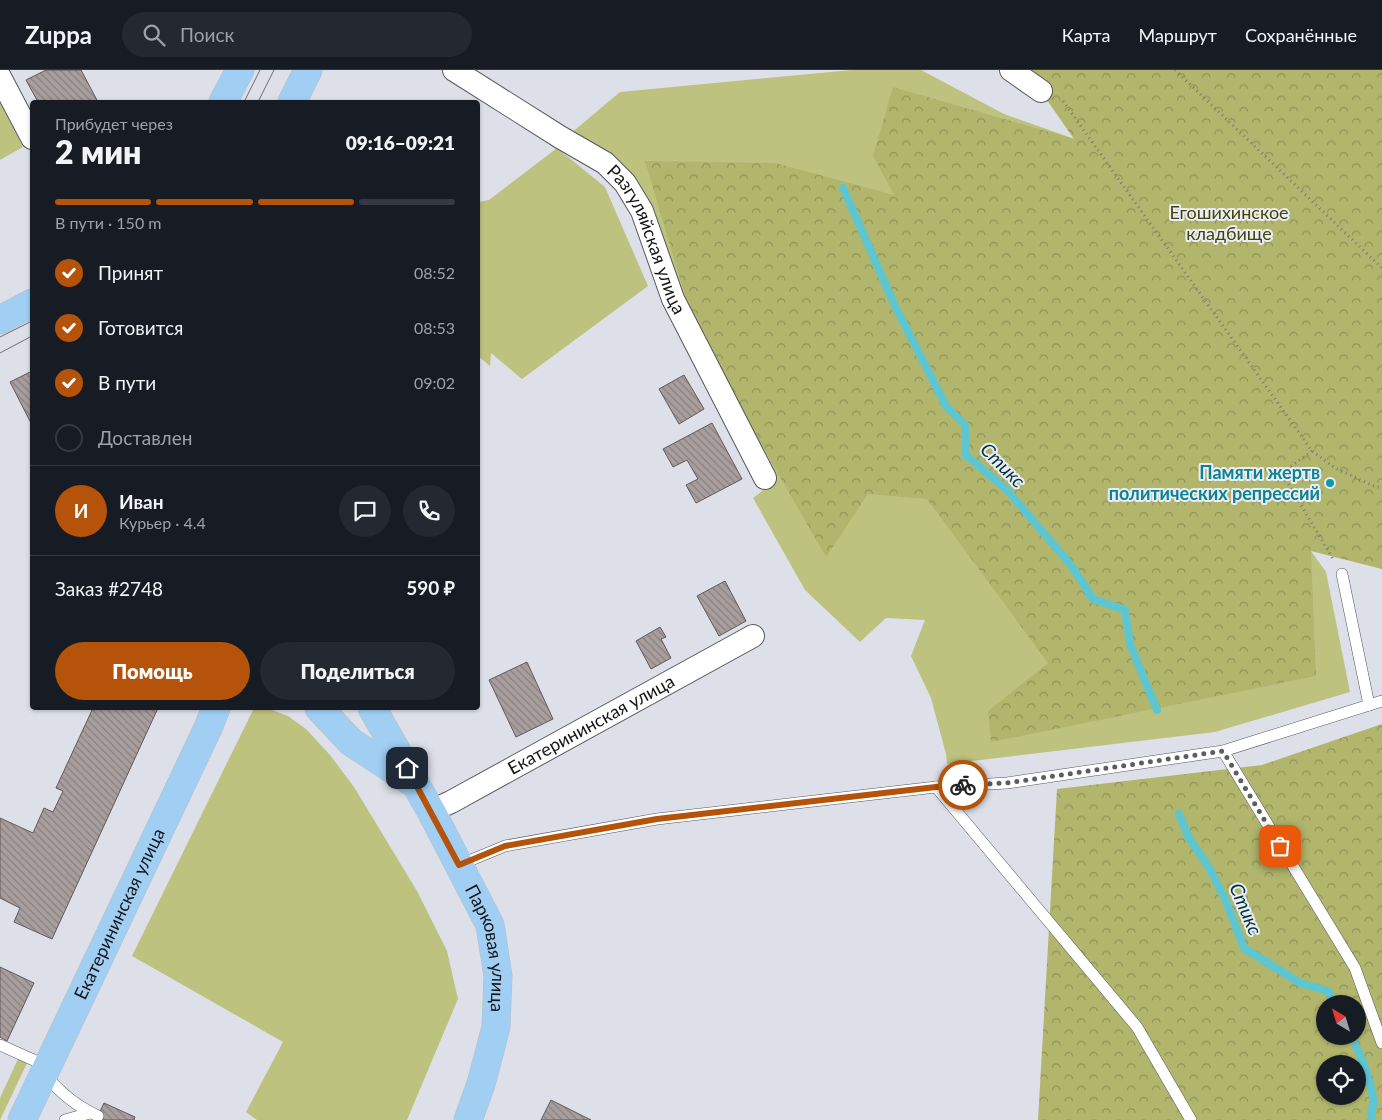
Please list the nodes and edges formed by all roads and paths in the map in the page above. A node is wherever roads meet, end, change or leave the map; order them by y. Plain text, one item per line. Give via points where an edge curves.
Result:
1 (240, 70) edge
2 (308, 70) edge
3 (454, 70) edge
4 (1011, 70) edge
5 (1175, 70) edge
6 (0, 77) edge
7 (1041, 91) dead end
8 (224, 100) edge
9 (293, 100) edge
10 (1062, 100) dead end
11 (30, 134) edge
12 (1382, 268) edge
13 (30, 304) edge
14 (0, 320) edge
15 (1312, 451) junction
16 (765, 478) dead end
17 (1382, 487) edge
18 (1342, 574) joint
19 (753, 636) dead end
20 (1382, 701) edge
21 (1369, 705) junction
22 (321, 710) edge
23 (373, 710) edge
24 (214, 714) edge
25 (1223, 751) junction
26 (416, 784) junction
27 (936, 787) junction
28 (431, 811) junction
29 (459, 865) junction
30 (1382, 1043) edge
31 (0, 1045) edge
32 (45, 1070) junction
33 (22, 1120) edge
34 (65, 1120) edge
35 (468, 1120) edge
36 (1191, 1120) edge

1 - 8 main road
2 - 9 main road
3 - 16 street, Разгуляйская улица via 604,163 625,183 642,211 674,299
4 - 7 street
5 - 12 path
6 - 11 street
10 - 15 path
13 - 14 main road
15 - 17 path via 1335,468
15 - 18 path via 1282,473
18 - 21 lane
19 - 28 street, Екатерининская улица
20 - 21 lane
21 - 25 lane
22 - 26 main road via 351,742
23 - 26 main road, Парковая улица
24 - 32 main road, Екатерининская улица
25 - 27 lane via 1007,783
25 - 30 lane via 1355,968
26 - 28 main road, Парковая улица
27 - 29 lane via 657,819 505,846
27 - 36 lane via 1137,1027
28 - 29 main road, Парковая улица
29 - 35 main road, Парковая улица via 490,925 498,976 496,1027
31 - 32 lane
32 - 33 main road, Екатерининская улица
32 - 34 lane via 54,1086 94,1115

